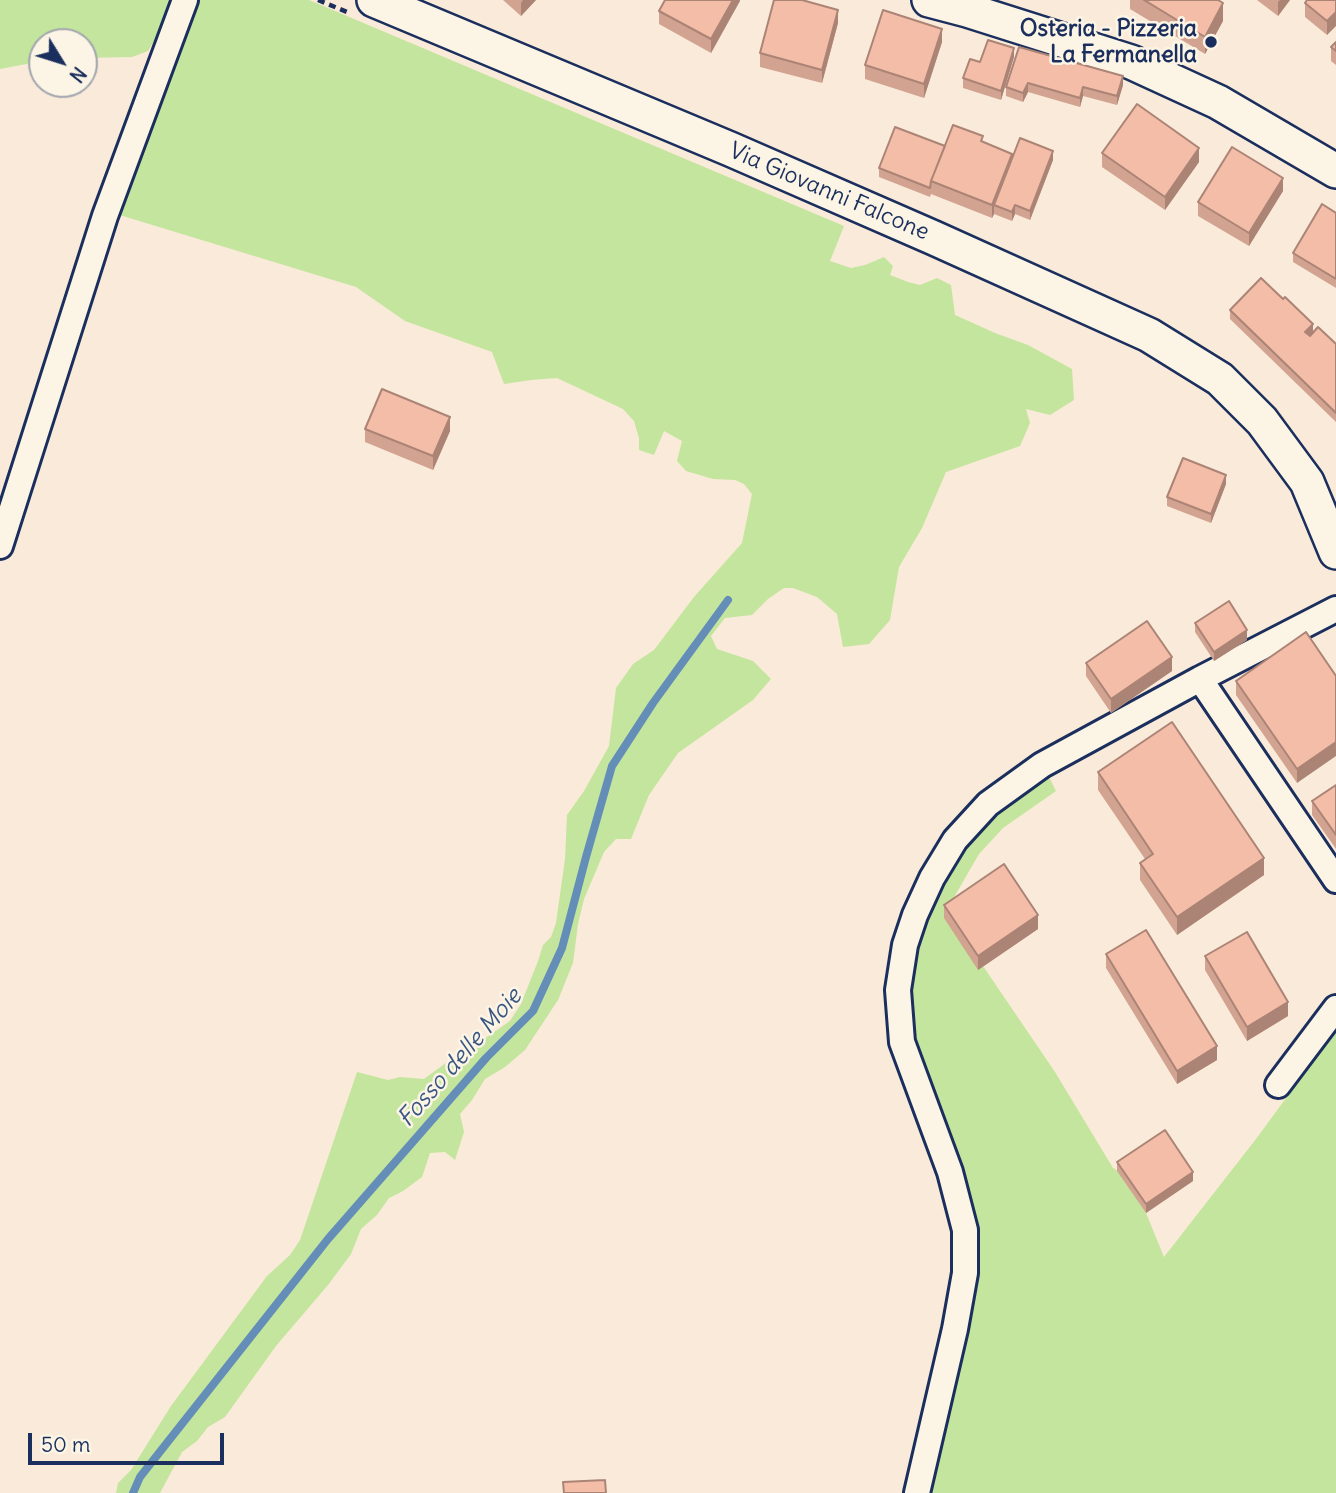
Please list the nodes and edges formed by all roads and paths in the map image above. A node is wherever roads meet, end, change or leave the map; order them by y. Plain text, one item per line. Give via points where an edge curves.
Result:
1 (185, 0) edge
2 (318, 0) edge
3 (929, 0) edge
4 (365, 8) edge
5 (1336, 171) edge
6 (0, 546) edge
7 (1335, 548) edge
8 (1336, 609) edge
9 (1200, 679) junction
10 (1336, 880) edge
11 (1336, 1008) edge
12 (1278, 1085) dead end
13 (917, 1493) edge

1 - 6 street via 105,216
2 - 4 path
3 - 5 main road via 1131,62 1218,102
4 - 7 main road, Via Giovanni Falcone via 523,61 1149,335 1220,379 1262,421 1307,482
8 - 9 street
9 - 10 street
9 - 13 street via 1042,765 988,804 955,840 915,915 898,990 902,1042 950,1172 965,1230 965,1273 955,1329
11 - 12 street

